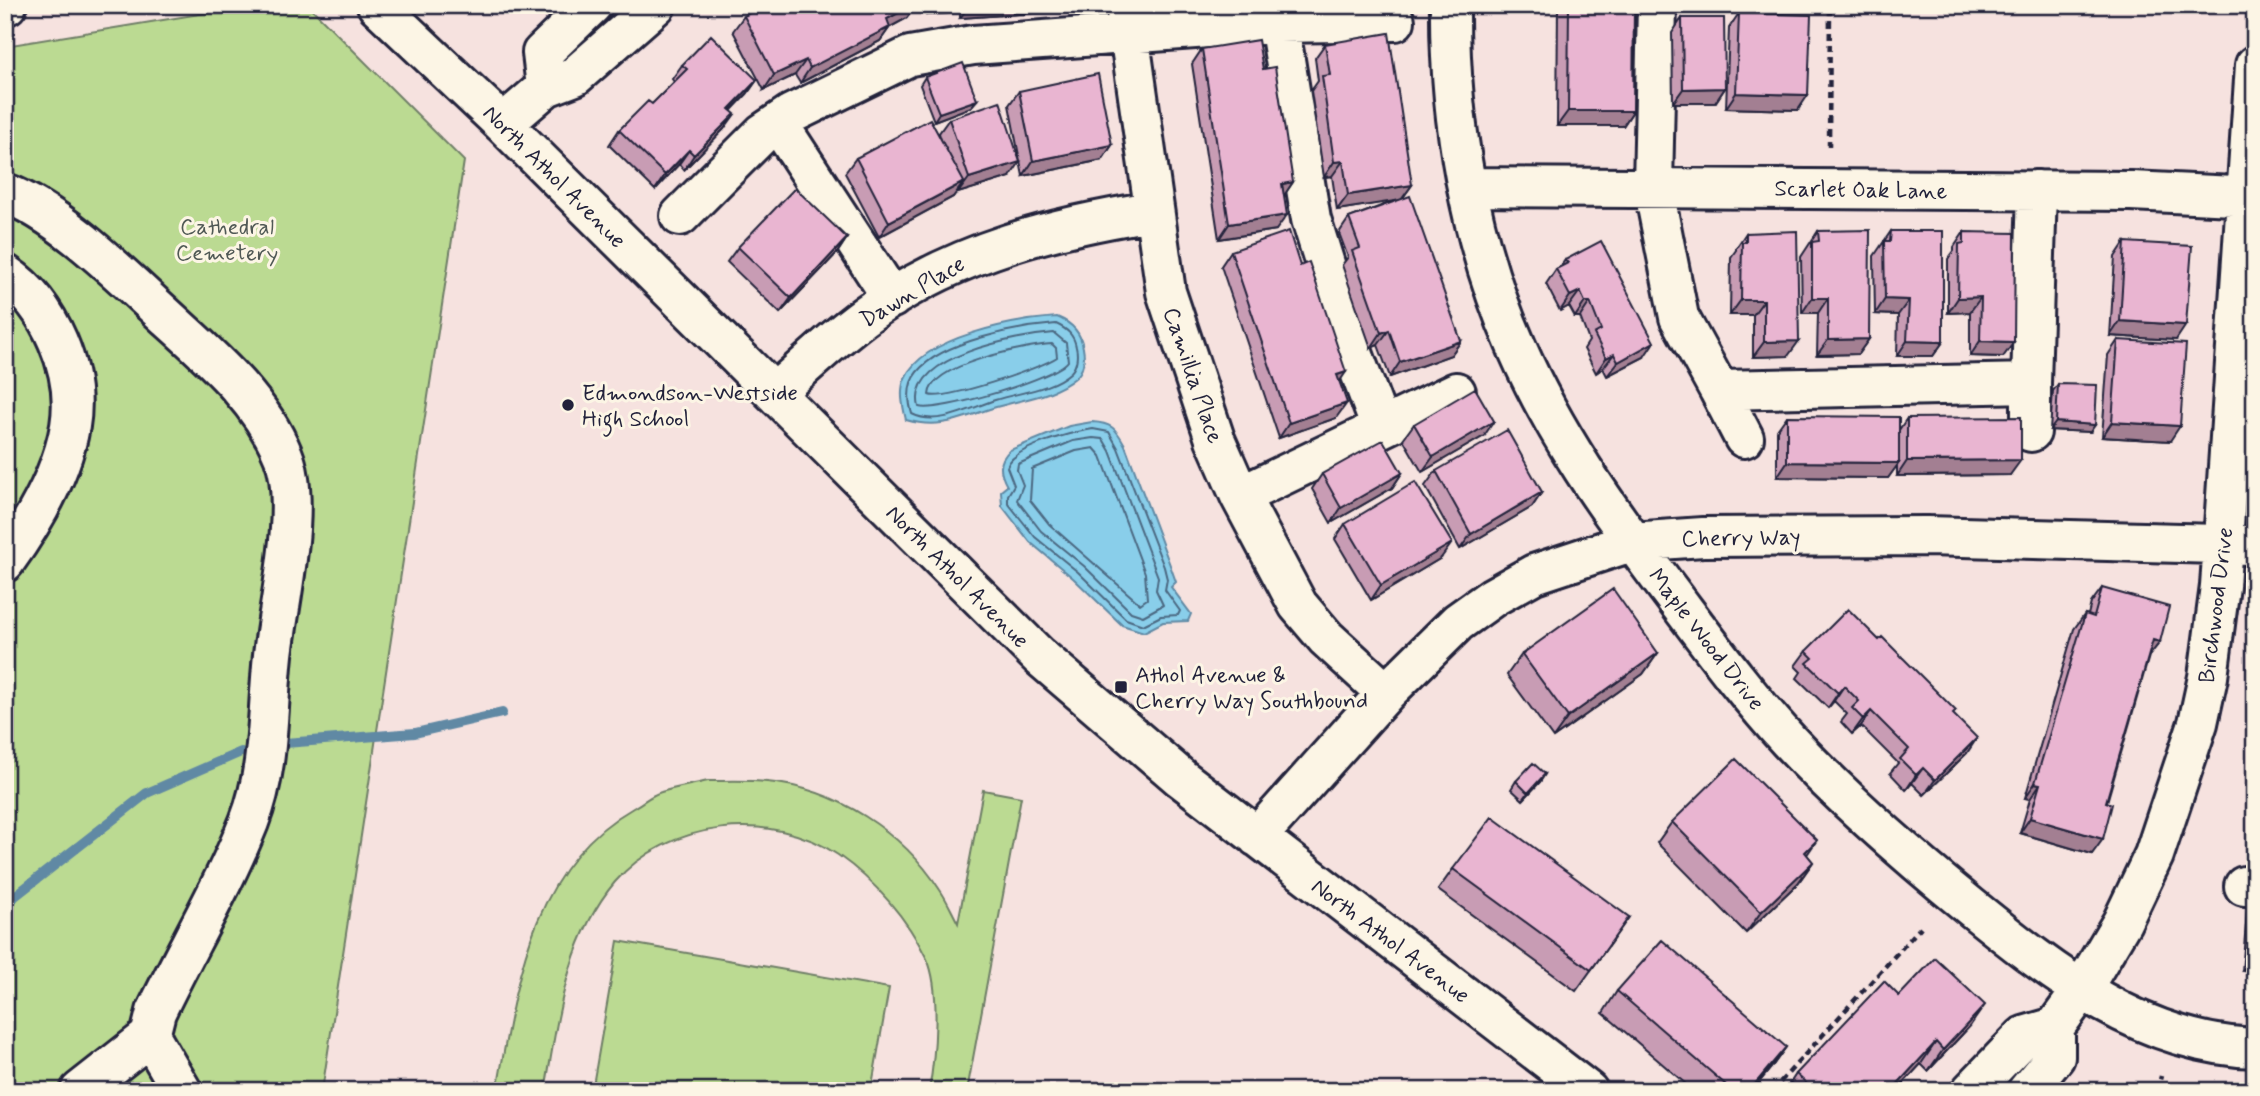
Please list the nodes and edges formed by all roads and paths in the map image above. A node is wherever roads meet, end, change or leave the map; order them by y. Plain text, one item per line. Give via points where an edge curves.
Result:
1 (377, 5) edge
2 (592, 5) edge
3 (656, 5) edge
4 (1450, 5) edge
5 (1657, 5) edge
6 (1830, 5) edge
7 (1127, 18) edge
8 (1395, 21) dead end
9 (1279, 23) junction
10 (2255, 65) edge
11 (546, 87) junction
12 (778, 123) junction
13 (503, 124) junction
14 (1829, 147) dead end
15 (1653, 186) junction
16 (1467, 187) junction
17 (2037, 190) junction
18 (5, 193) edge
19 (2251, 197) edge
20 (1152, 211) junction
21 (680, 216) dead end
22 (5, 274) edge
23 (892, 298) junction
24 (2031, 383) junction
25 (1719, 390) junction
26 (1456, 392) dead end
27 (774, 393) junction
28 (1381, 428) junction
29 (2031, 432) dead end
30 (1744, 439) dead end
31 (1240, 496) junction
32 (1631, 542) junction
33 (2239, 545) edge
34 (5, 562) edge
35 (1386, 693) junction
36 (1256, 837) junction
37 (1922, 927) dead end
38 (2081, 991) junction
39 (2055, 1027) junction
40 (150, 1036) junction
41 (2255, 1048) edge
42 (2161, 1076) dead end
43 (80, 1091) edge
44 (182, 1091) edge
45 (1588, 1091) edge
46 (1772, 1091) edge
47 (1971, 1091) edge
48 (2027, 1091) edge
49 (2157, 1091) edge

1 - 13 street, North Athol Avenue
2 - 11 street via 542,52
3 - 11 street via 575,76
4 - 16 street, Maple Wood Drive via 1454,87
5 - 15 street
6 - 14 path
7 - 9 street
7 - 12 street via 909,55
7 - 20 street, Camillia Place
8 - 9 street
9 - 28 street via 1311,219
10 - 19 street, Birchwood Drive
11 - 13 street
12 - 21 street via 736,158
12 - 23 street
13 - 27 street, North Athol Avenue
15 - 16 street, Scarlet Oak Lane
15 - 17 street, Scarlet Oak Lane
15 - 25 street via 1679,317
16 - 32 street, Maple Wood Drive via 1487,266 1517,349 1570,449
17 - 19 street, Scarlet Oak Lane
17 - 24 street
18 - 40 street via 104,258 225,371 263,415 284,456 290,482 264,768 249,820 156,1012
19 - 33 street, Birchwood Drive
20 - 23 street, Dawn Place via 1017,239 959,261
20 - 31 street, Camillia Place via 1166,292 1181,341
22 - 34 street via 35,300 58,338 68,381 71,425 56,473
23 - 27 street, Dawn Place
24 - 25 street
24 - 29 street
25 - 30 street
26 - 28 street
27 - 36 street, North Athol Avenue via 1038,656
28 - 31 street
31 - 35 street, Camillia Place via 1298,605 1326,638
32 - 33 street, Cherry Way via 1746,536 1927,536
32 - 35 street, Cherry Way via 1534,574 1493,597 1427,650
32 - 38 street, Maple Wood Drive via 1756,702 1826,779 1914,861
33 - 38 street, Birchwood Drive via 2185,770 2154,855
35 - 36 street, Cherry Way
36 - 45 street, North Athol Avenue
37 - 46 path
38 - 39 street, Birchwood Drive
38 - 41 street, Maple Wood Drive via 2179,1037
39 - 47 street via 2024,1035
39 - 48 street via 2055,1057
40 - 43 street
40 - 44 street
42 - 49 path

